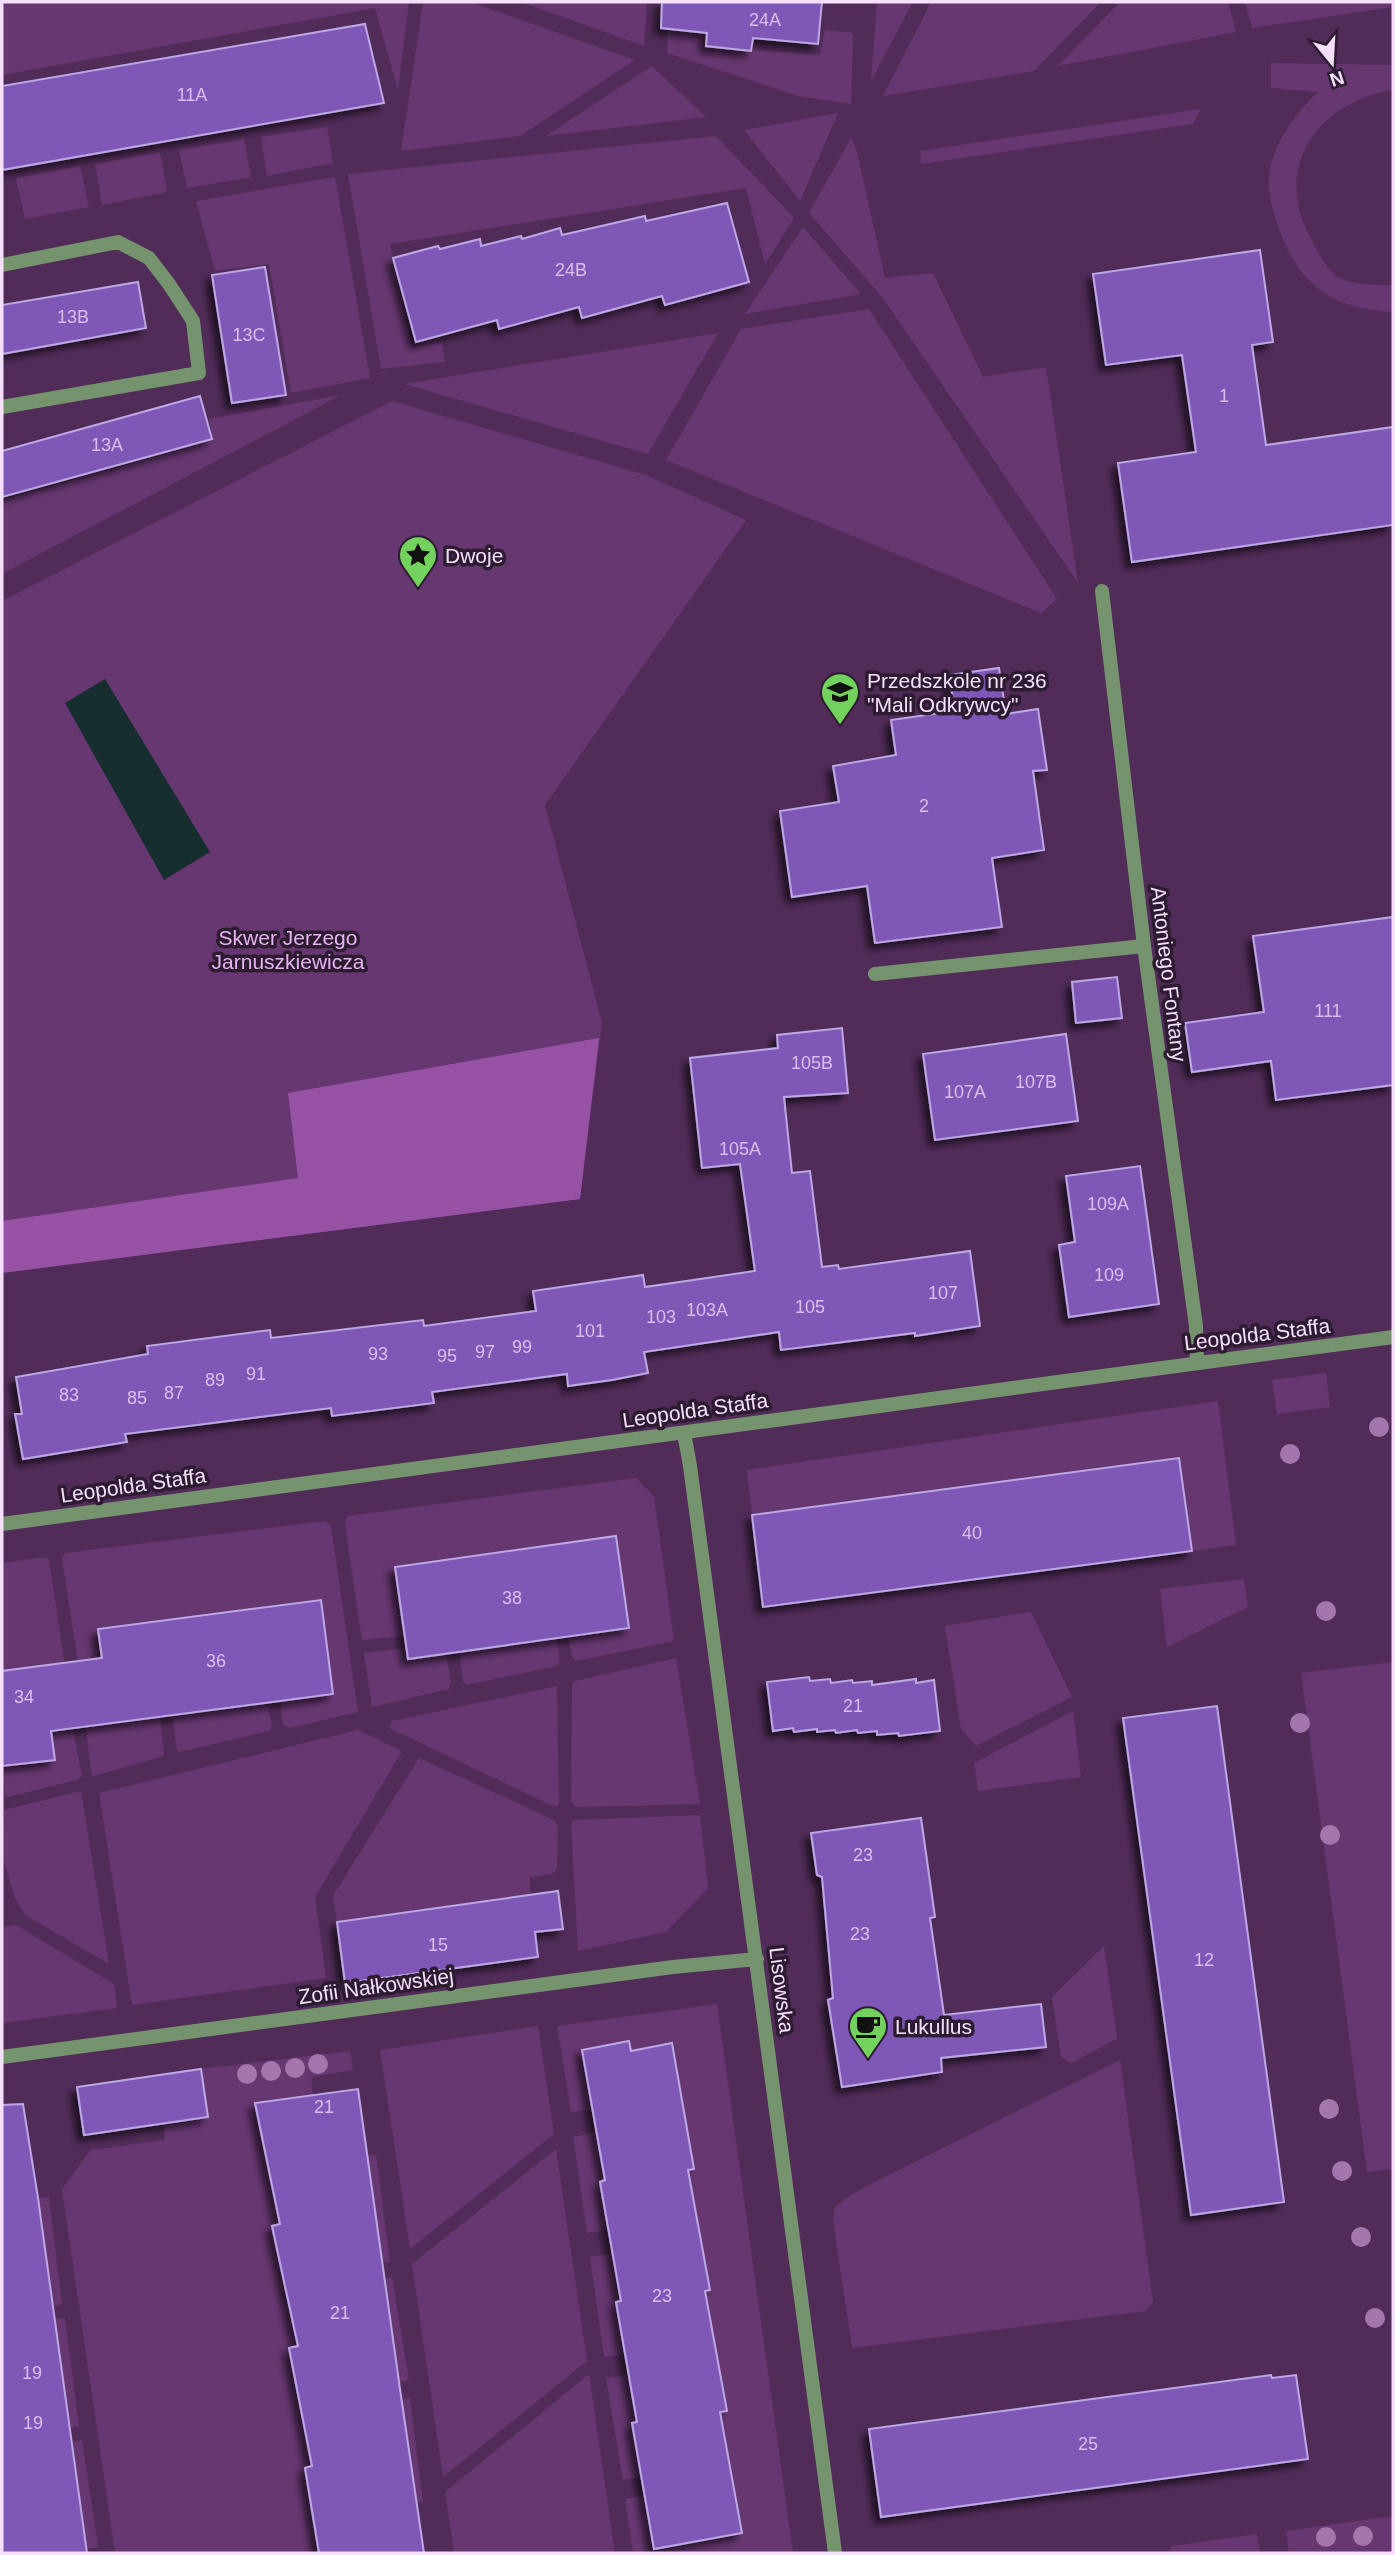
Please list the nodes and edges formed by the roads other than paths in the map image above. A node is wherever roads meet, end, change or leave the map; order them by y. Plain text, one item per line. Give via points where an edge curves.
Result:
1 (2, 265) edge
2 (2, 407) edge
3 (1101, 591) dead end
4 (1144, 946) junction
5 (875, 974) dead end
6 (1393, 1337) edge
7 (1197, 1363) junction
8 (684, 1433) junction
9 (2, 1524) edge
10 (757, 1959) junction
11 (2, 2057) edge
12 (835, 2553) edge

1 - 2 street via 118,242 149,258 193,321 199,373
3 - 4 street, Antoniego Fontany
4 - 5 street
4 - 7 street, Antoniego Fontany via 1196,1325
6 - 7 street, Leopolda Staffa
7 - 8 street, Leopolda Staffa
8 - 9 street, Leopolda Staffa
8 - 10 street, Lisowska
10 - 11 street, Zofii Nałkowskiej
10 - 12 street, Lisowska

